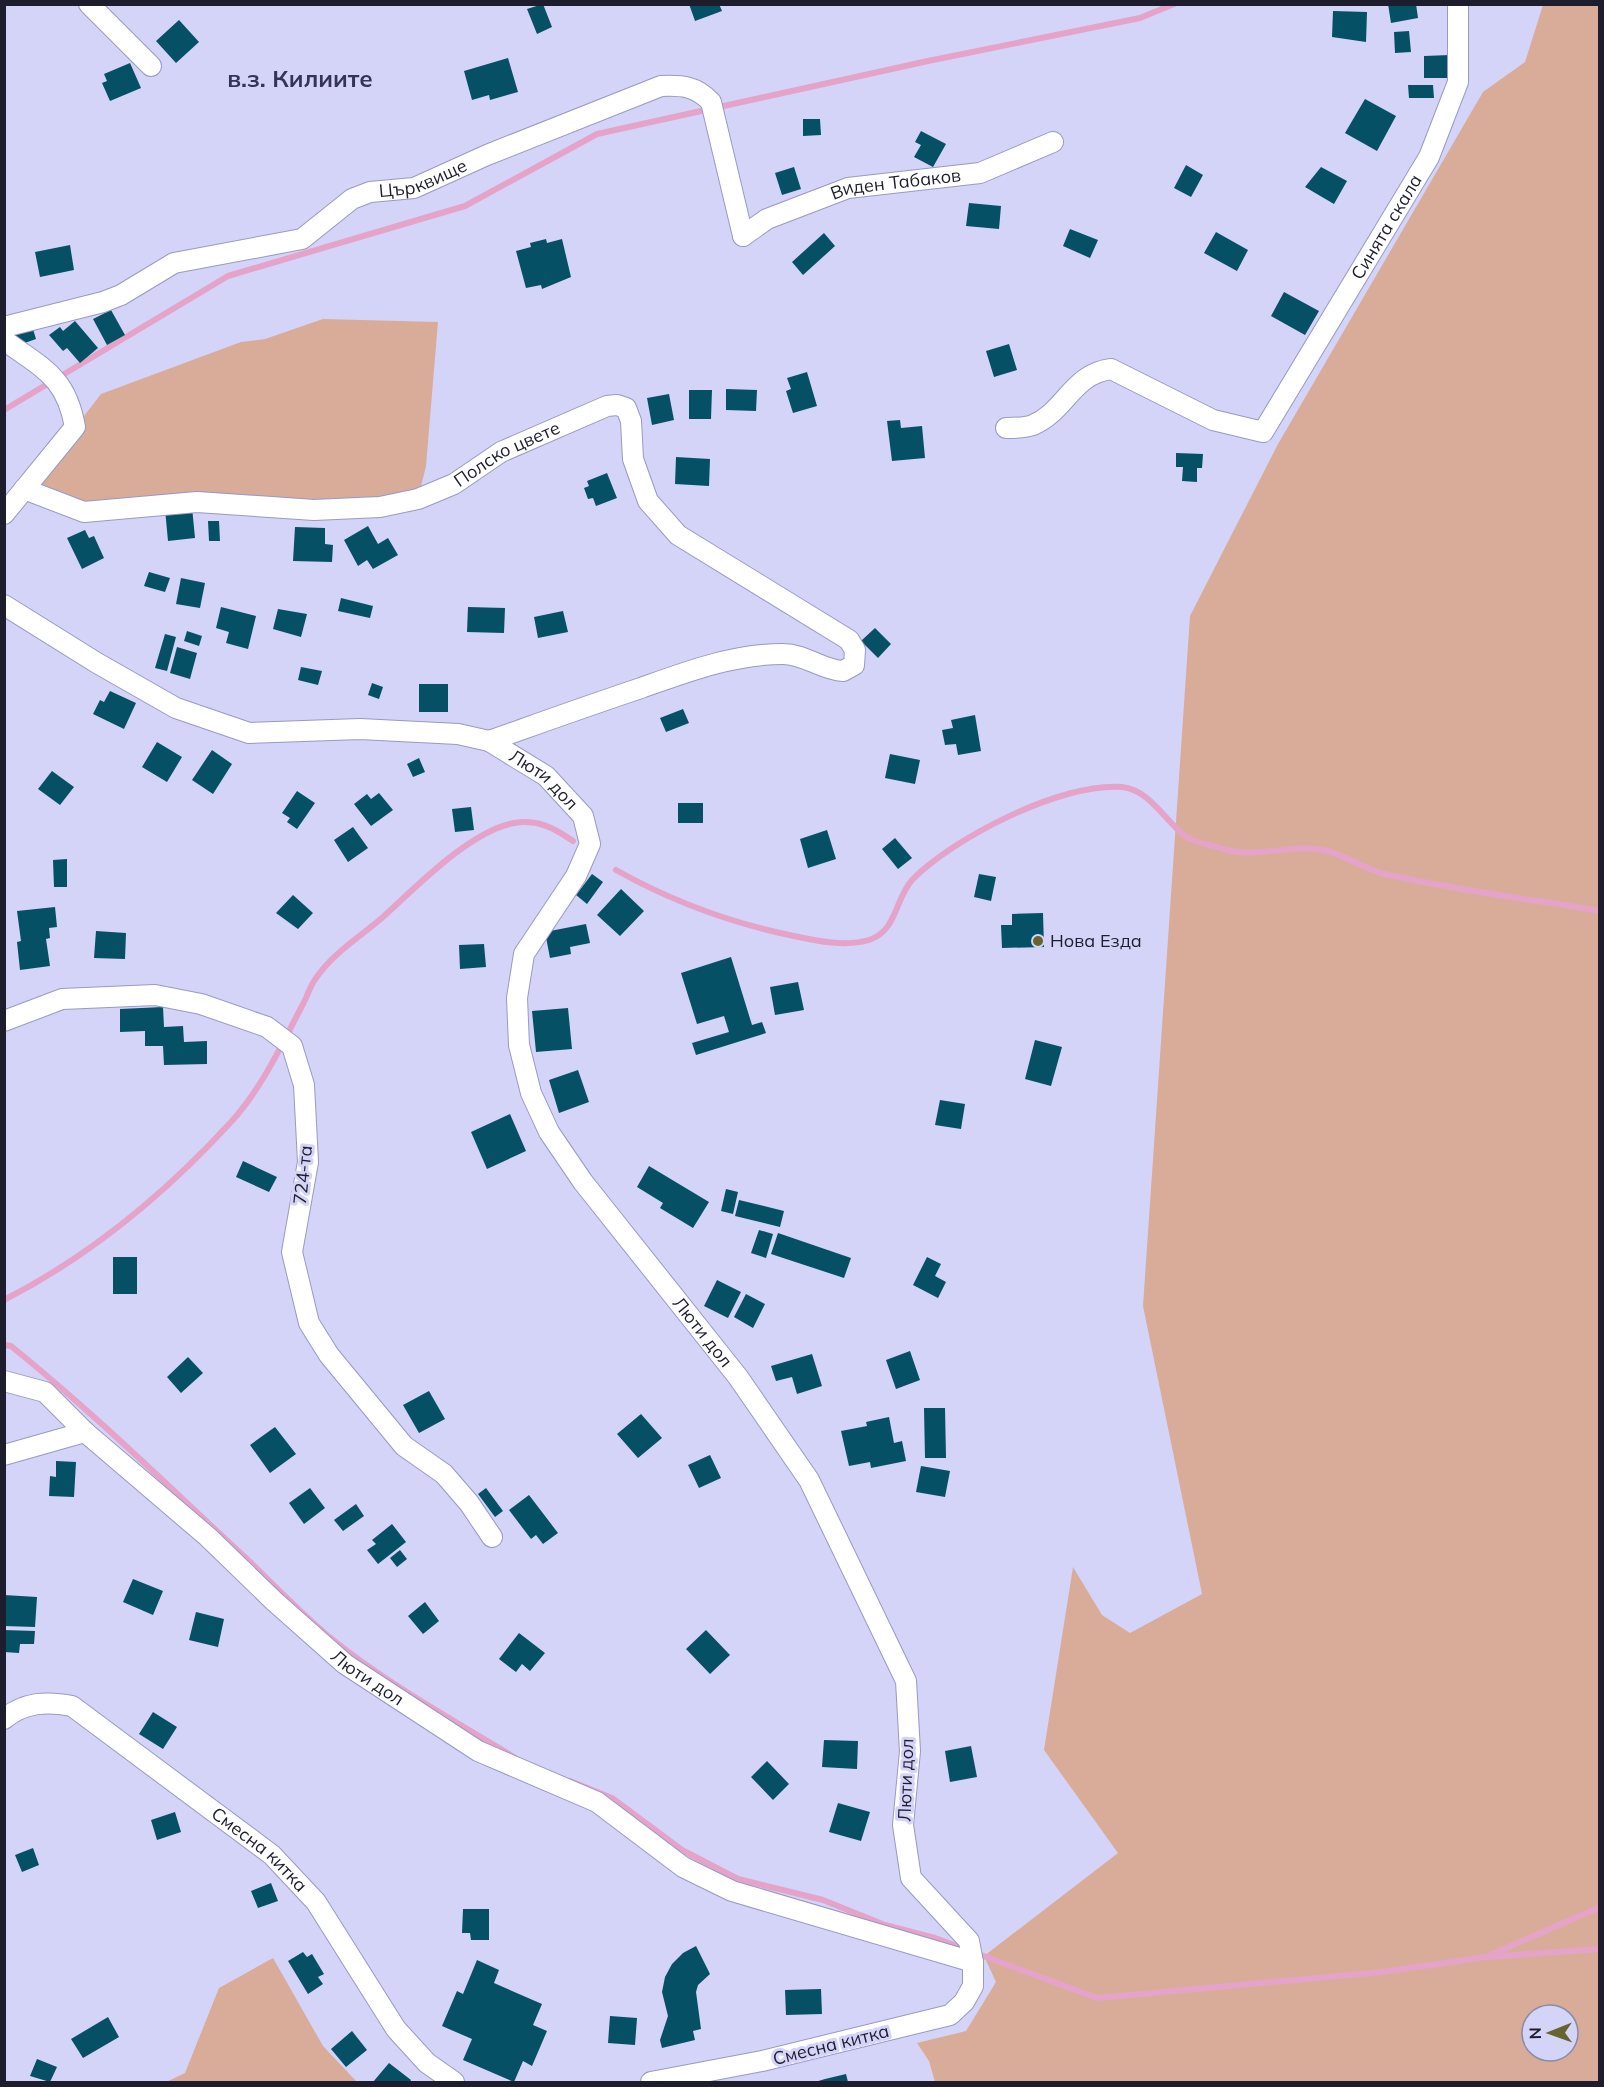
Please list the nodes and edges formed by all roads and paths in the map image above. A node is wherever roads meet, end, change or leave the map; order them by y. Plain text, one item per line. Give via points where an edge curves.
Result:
1 (89, 4) edge
2 (1458, 4) edge
3 (151, 66) dead end
4 (1053, 142) dead end
5 (743, 236) joint
6 (4, 327) edge
7 (4, 340) edge
8 (1006, 428) dead end
9 (24, 489) junction
10 (4, 514) edge
11 (4, 605) edge
12 (489, 741) junction
13 (4, 1021) edge
14 (4, 1381) edge
15 (85, 1432) junction
16 (4, 1455) edge
17 (492, 1537) dead end
18 (4, 1719) edge
19 (973, 1962) junction
20 (453, 2082) edge
21 (651, 2082) edge

1 - 3 street
2 - 8 street, Синята скала via 1458,82 1429,157 1263,432 1213,420 1111,369 1095,371 1082,380 1044,420 1031,426
4 - 5 street, Виден Табаков via 980,173 848,188 766,219
5 - 6 street, Църквище via 711,102 701,91 661,86 414,188 370,192 352,199 302,239 174,263 103,302
7 - 9 street via 60,383 75,427
9 - 10 street
9 - 12 street, Полско цвете via 84,512 197,502 314,510 380,507 418,499 454,484 501,453 617,405 626,408 632,421 633,459 648,501 678,535 849,640 855,650 854,665 843,671 785,654 732,660
11 - 12 street via 176,708 249,733 360,729 458,734
12 - 19 street, Люти дол via 546,776 583,816 590,844 576,876 524,954 517,998 519,1046 531,1093 549,1132 583,1182 738,1377 809,1480 906,1681 910,1751 903,1825 911,1878 969,1941
13 - 17 street, 724-та via 62,999 155,995 201,1004 267,1027 292,1046 304,1085 308,1162 292,1252 309,1323 329,1355 383,1422 404,1446 444,1474
14 - 15 street, Люти дол via 45,1392
15 - 16 street
15 - 19 street, Люти дол via 208,1537 345,1664 478,1751 597,1802 683,1867 732,1891
18 - 20 street, Смесна китка via 16,1708 51,1701 72,1706 272,1855 316,1902 396,2029 427,2063
19 - 21 street, Смесна китка via 973,1986 950,2016 762,2061

